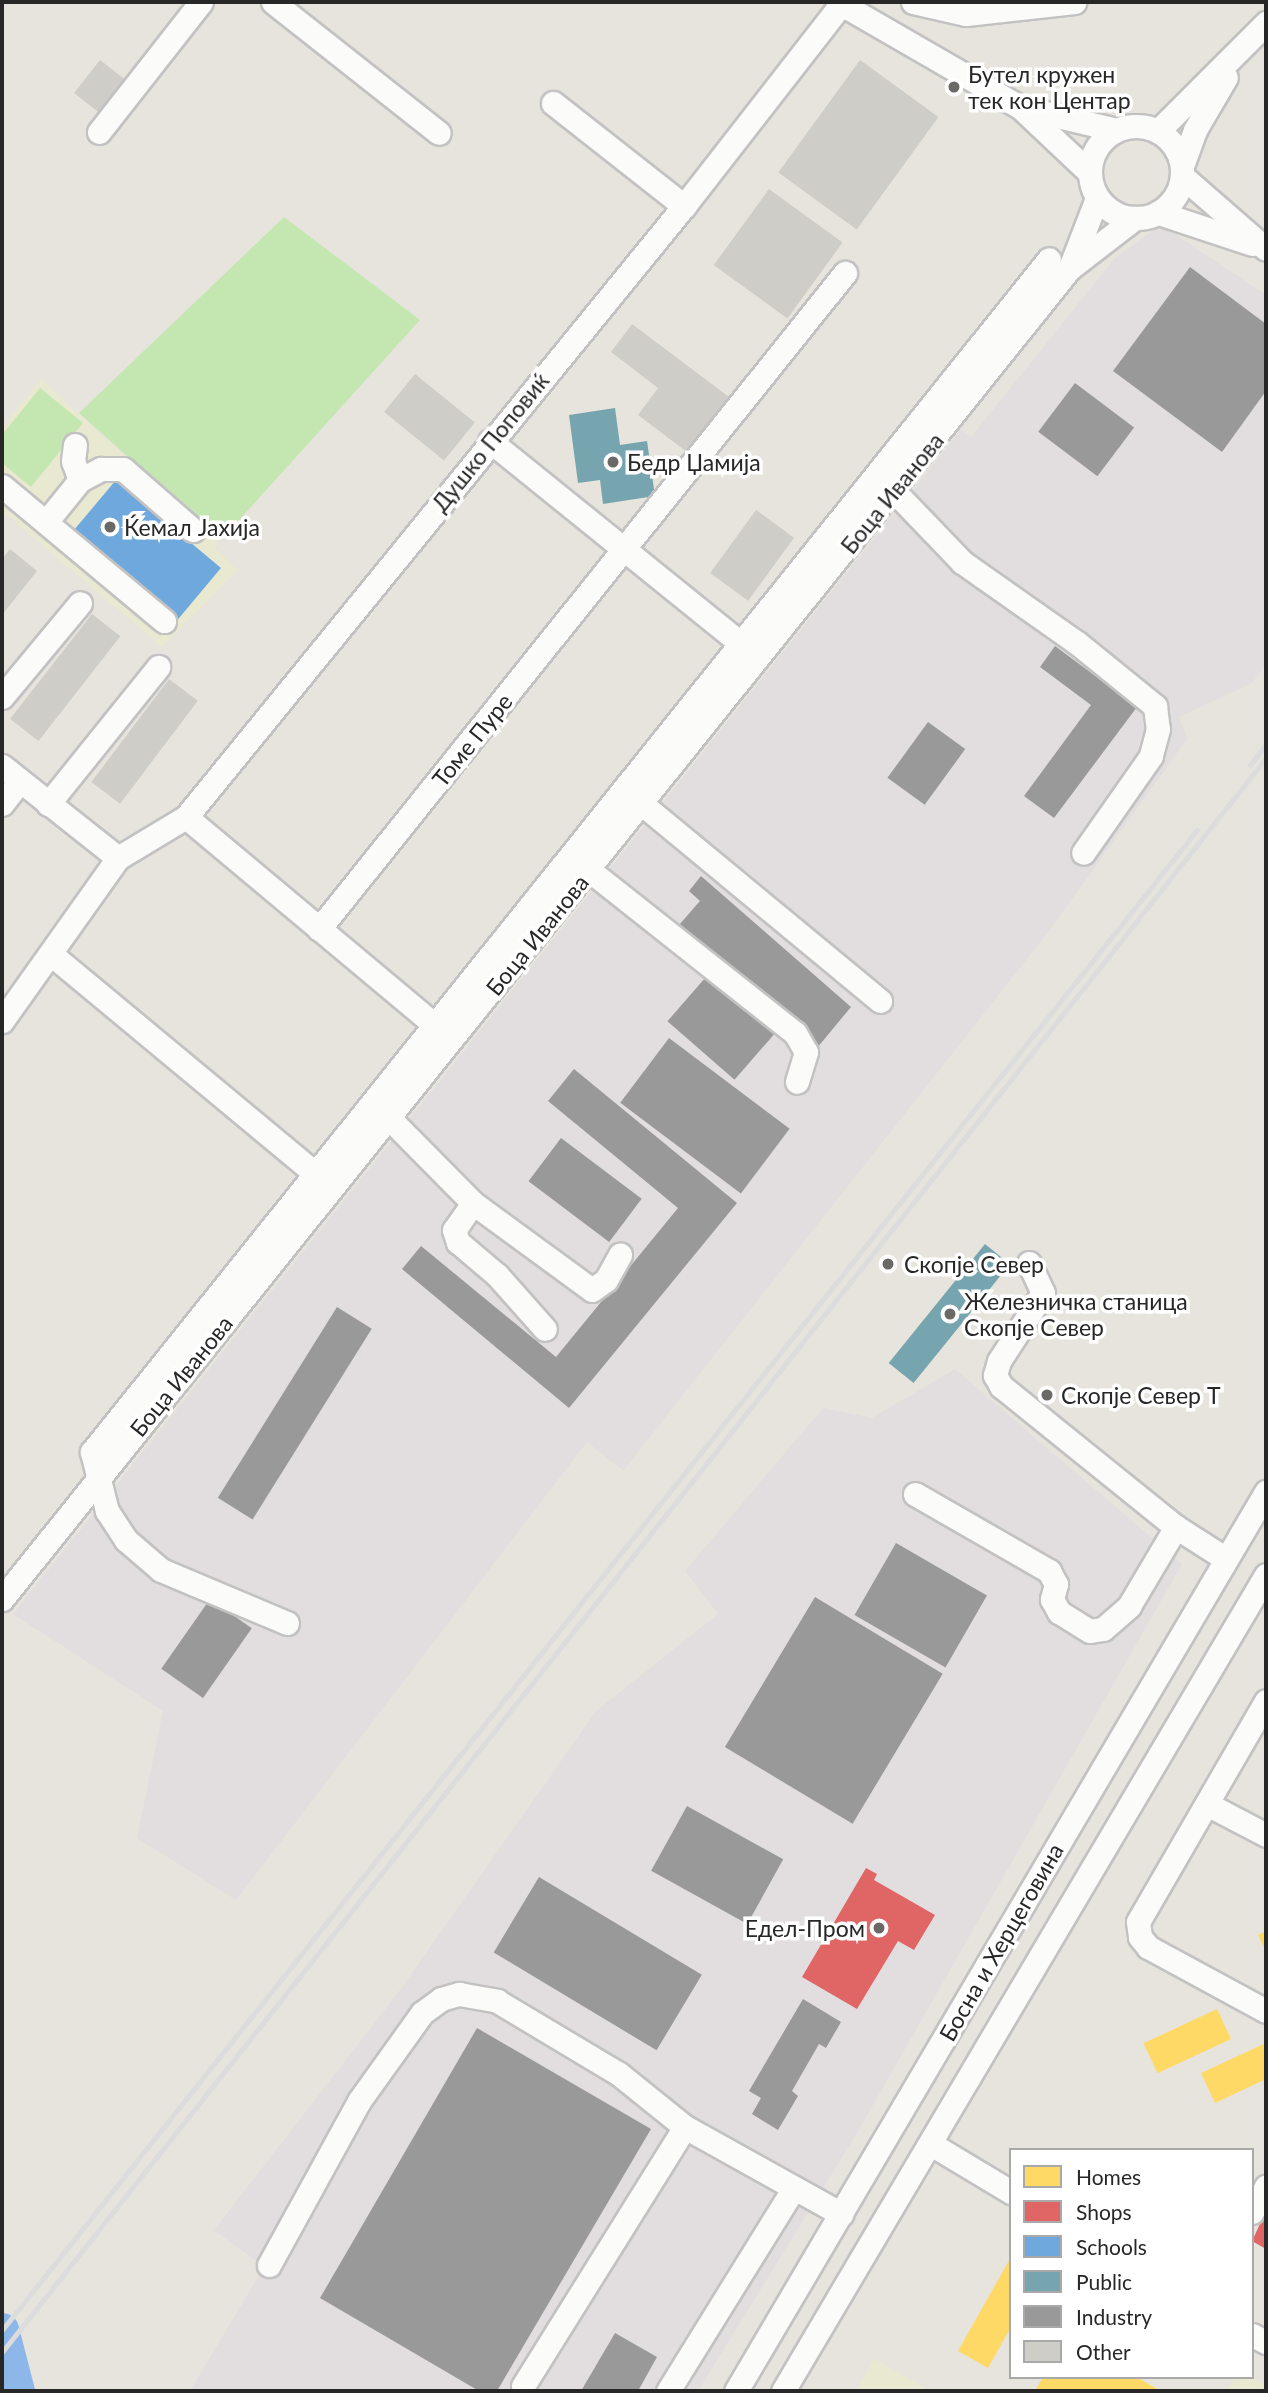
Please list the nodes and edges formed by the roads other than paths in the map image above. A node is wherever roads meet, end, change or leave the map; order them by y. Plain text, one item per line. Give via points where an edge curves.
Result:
1 (201, 2) edge
2 (273, 2) edge
3 (913, 2) edge
4 (1074, 2) edge
5 (839, 3) edge
6 (1266, 23) edge
7 (1242, 50) junction
8 (553, 103) dead end
9 (1020, 107) junction
10 (1116, 130) junction
11 (1158, 131) junction
12 (99, 132) dead end
13 (439, 133) dead end
14 (1182, 171) junction
15 (1090, 173) junction
16 (1097, 198) junction
17 (684, 206) junction
18 (1159, 213) junction
19 (1135, 218) junction
20 (1265, 249) edge
21 (1059, 264) junction
22 (845, 273) dead end
23 (490, 441) junction
24 (75, 445) dead end
25 (80, 480) junction
26 (2, 486) edge
27 (894, 491) junction
28 (46, 522) junction
29 (192, 530) dead end
30 (625, 550) junction
31 (80, 603) dead end
32 (164, 621) dead end
33 (742, 644) junction
34 (158, 667) dead end
35 (2, 697) edge
36 (643, 765) junction
37 (2, 766) edge
38 (661, 780) junction
39 (20, 781) junction
40 (2, 804) edge
41 (48, 804) junction
42 (642, 804) junction
43 (186, 817) junction
44 (1083, 853) dead end
45 (118, 858) junction
46 (589, 870) junction
47 (319, 929) junction
48 (52, 955) junction
49 (880, 1001) dead end
50 (2, 1021) edge
51 (435, 1025) junction
52 (797, 1082) dead end
53 (390, 1119) junction
54 (316, 1173) junction
55 (334, 1189) junction
56 (473, 1203) junction
57 (620, 1255) dead end
58 (1029, 1263) dead end
59 (545, 1329) dead end
60 (99, 1475) junction
61 (1266, 1492) edge
62 (915, 1494) dead end
63 (1176, 1527) junction
64 (1226, 1559) junction
65 (1266, 1575) edge
66 (2, 1599) edge
67 (287, 1623) dead end
68 (1266, 1701) edge
69 (1207, 1804) junction
70 (1266, 1835) edge
71 (1266, 2011) edge
72 (685, 2127) junction
73 (931, 2144) junction
74 (1266, 2187) edge
75 (794, 2188) junction
76 (1009, 2191) edge
77 (1254, 2208) edge
78 (841, 2214) junction
79 (269, 2265) dead end
80 (523, 2386) dead end
81 (668, 2391) edge
82 (736, 2391) edge
83 (783, 2391) edge

1 - 12 street
2 - 13 street
3 - 4 street via 966,14
5 - 9 street
5 - 17 street, Душко Поповиќ
6 - 7 street
7 - 11 street
7 - 14 street via 1195,130
8 - 17 street
9 - 10 street
9 - 15 street
10 - 11 street via 1144,127
10 - 15 street via 1097,148
11 - 14 street via 1170,140
14 - 18 street via 1174,197
14 - 20 street
15 - 16 street
16 - 19 street via 1120,216
16 - 21 street, Боца Иванова
17 - 23 street, Душко Поповиќ
18 - 19 street
18 - 20 street
19 - 21 street, Боца Иванова
21 - 27 street, Боца Иванова
21 - 33 street
22 - 30 street, Томе Пуре
23 - 30 street
23 - 43 street, Душко Поповиќ
24 - 25 street via 75,472
25 - 28 street
25 - 29 street via 101,469 123,469
26 - 28 street
27 - 38 street, Боца Иванова
27 - 44 street via 962,562 1097,657 1155,706 1158,729 1152,756
28 - 32 street
30 - 33 street
30 - 47 street, Томе Пуре
31 - 35 street
33 - 36 street
34 - 41 street
36 - 38 street
36 - 51 street
37 - 39 street
38 - 42 street, Боца Иванова
39 - 40 street
39 - 41 street
41 - 45 street
42 - 46 street, Боца Иванова
42 - 49 street
43 - 45 street, Душко Поповиќ
43 - 47 street
45 - 48 street
46 - 52 street via 795,1033 806,1052
46 - 53 street, Боца Иванова
47 - 51 street
48 - 50 street
48 - 54 street
51 - 54 street
53 - 55 street, Боца Иванова
53 - 56 street
54 - 55 street
54 - 60 street via 92,1452
55 - 60 street, Боца Иванова
56 - 57 street via 592,1290 606,1280
56 - 59 street via 454,1230 458,1242 498,1275
58 - 63 street via 1042,1293 999,1361 995,1375 1001,1386
60 - 66 street, Боца Иванова
60 - 67 street via 107,1511 119,1530 161,1570
61 - 64 street, Босна и Херцеговина
62 - 63 street via 1049,1571 1056,1584 1052,1599 1059,1612 1090,1630 1103,1629 1129,1606
63 - 64 street
64 - 78 street, Босна и Херцеговина
65 - 73 street, Босна и Херцеговина
68 - 69 street
69 - 70 street
69 - 71 street via 1138,1922 1140,1937 1149,1947
72 - 75 street
72 - 79 street via 619,2074 497,2001 459,1994 440,1999 422,2013 359,2101
72 - 80 street
73 - 76 street
73 - 83 street, Босна и Херцеговина
74 - 77 street
75 - 78 street
75 - 81 street
78 - 82 street, Босна и Херцеговина

